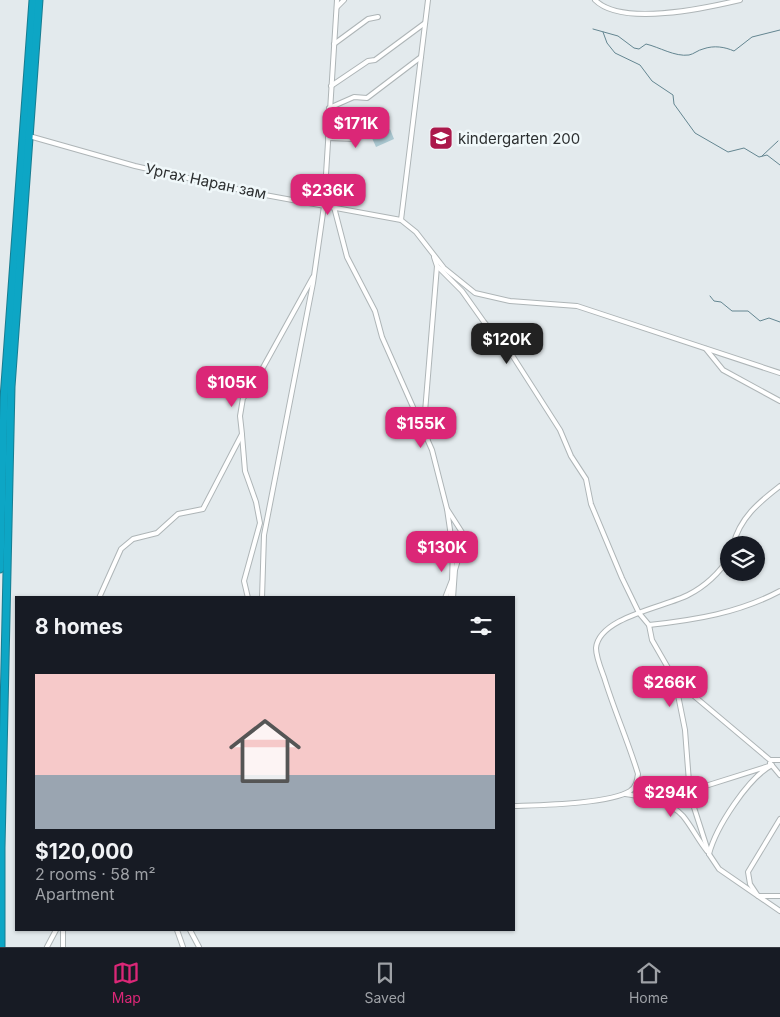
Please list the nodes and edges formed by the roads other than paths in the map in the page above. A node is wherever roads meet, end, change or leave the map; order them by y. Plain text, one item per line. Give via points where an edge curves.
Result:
1 (33, 0) edge
2 (39, 0) edge
3 (337, 0) edge
4 (344, 0) edge
5 (428, 0) edge
6 (595, 0) edge
7 (740, 0) edge
8 (337, 7) junction
9 (378, 17) dead end
10 (425, 24) junction
11 (334, 44) junction
12 (421, 57) junction
13 (331, 86) junction
14 (329, 108) junction
15 (375, 126) dead end
16 (29, 136) junction
17 (328, 138) junction
18 (324, 206) junction
19 (334, 208) junction
20 (401, 220) junction
21 (434, 257) junction
22 (437, 266) junction
23 (313, 276) junction
24 (706, 349) junction
25 (780, 373) edge
26 (780, 401) edge
27 (242, 434) junction
28 (429, 442) junction
29 (780, 486) edge
30 (447, 509) junction
31 (736, 536) edge
32 (0, 569) edge
33 (720, 570) edge
34 (452, 580) junction
35 (780, 591) edge
36 (100, 596) edge
37 (248, 596) edge
38 (262, 596) edge
39 (446, 596) edge
40 (451, 596) edge
41 (451, 596) edge
42 (639, 613) junction
43 (649, 625) junction
44 (675, 680) junction
45 (764, 755) junction
46 (780, 760) edge
47 (772, 765) junction
48 (780, 775) edge
49 (690, 785) junction
50 (623, 794) junction
51 (515, 806) edge
52 (780, 819) edge
53 (709, 854) junction
54 (758, 896) junction
55 (780, 896) edge
56 (780, 910) edge
57 (55, 931) edge
58 (63, 931) edge
59 (177, 931) edge
60 (191, 931) edge
61 (2, 947) edge
62 (46, 947) edge
63 (63, 947) edge
64 (183, 947) edge
65 (199, 947) edge

1 - 32 highway via 4,389
2 - 16 highway
3 - 8 street
4 - 8 street
5 - 10 street
6 - 7 street via 613,10 629,13 682,11
8 - 11 street
9 - 11 street via 368,19
10 - 12 street
10 - 13 street via 375,60 368,61
11 - 13 street
12 - 14 street via 367,98 354,98
12 - 20 street
13 - 14 street
14 - 17 street
15 - 17 street via 355,139
16 - 18 street, Ургах Наран зам via 135,166
16 - 61 highway via 11,386 1,848
17 - 18 street
18 - 19 street, Ургах Наран зам
18 - 23 street
19 - 20 street, Ургах Наран зам
19 - 28 street via 348,256 375,311 387,348
20 - 21 street via 416,232
21 - 22 street
21 - 24 street via 458,282 475,293 510,301 577,306
22 - 28 street via 425,412
22 - 42 street via 462,291 502,342 560,430 586,479 590,504
23 - 27 street via 243,398
23 - 38 street via 264,535
24 - 25 street
24 - 26 street via 723,370
27 - 36 street via 203,509 178,514 157,532 133,539 121,549
27 - 37 street via 245,471 260,523 244,581
28 - 30 street
29 - 31 street via 759,502 744,519
30 - 34 street via 453,550
30 - 40 street via 465,537
33 - 42 street via 689,595
34 - 39 street
34 - 41 street
35 - 43 street via 756,604 727,613
42 - 43 street
42 - 50 street via 614,624 601,636 596,648 638,774 636,785
43 - 44 street via 652,640
44 - 45 street
44 - 49 street via 685,730
45 - 46 street via 770,760
45 - 47 street
47 - 48 street
47 - 49 street via 700,788
47 - 53 street via 759,772 739,800 713,840
49 - 53 street via 690,795
50 - 51 street via 575,803
50 - 53 street via 675,809
52 - 54 street via 748,872 750,884
53 - 54 street via 718,869
54 - 55 street
54 - 56 street
57 - 62 street
58 - 63 street
59 - 64 street
60 - 65 street

